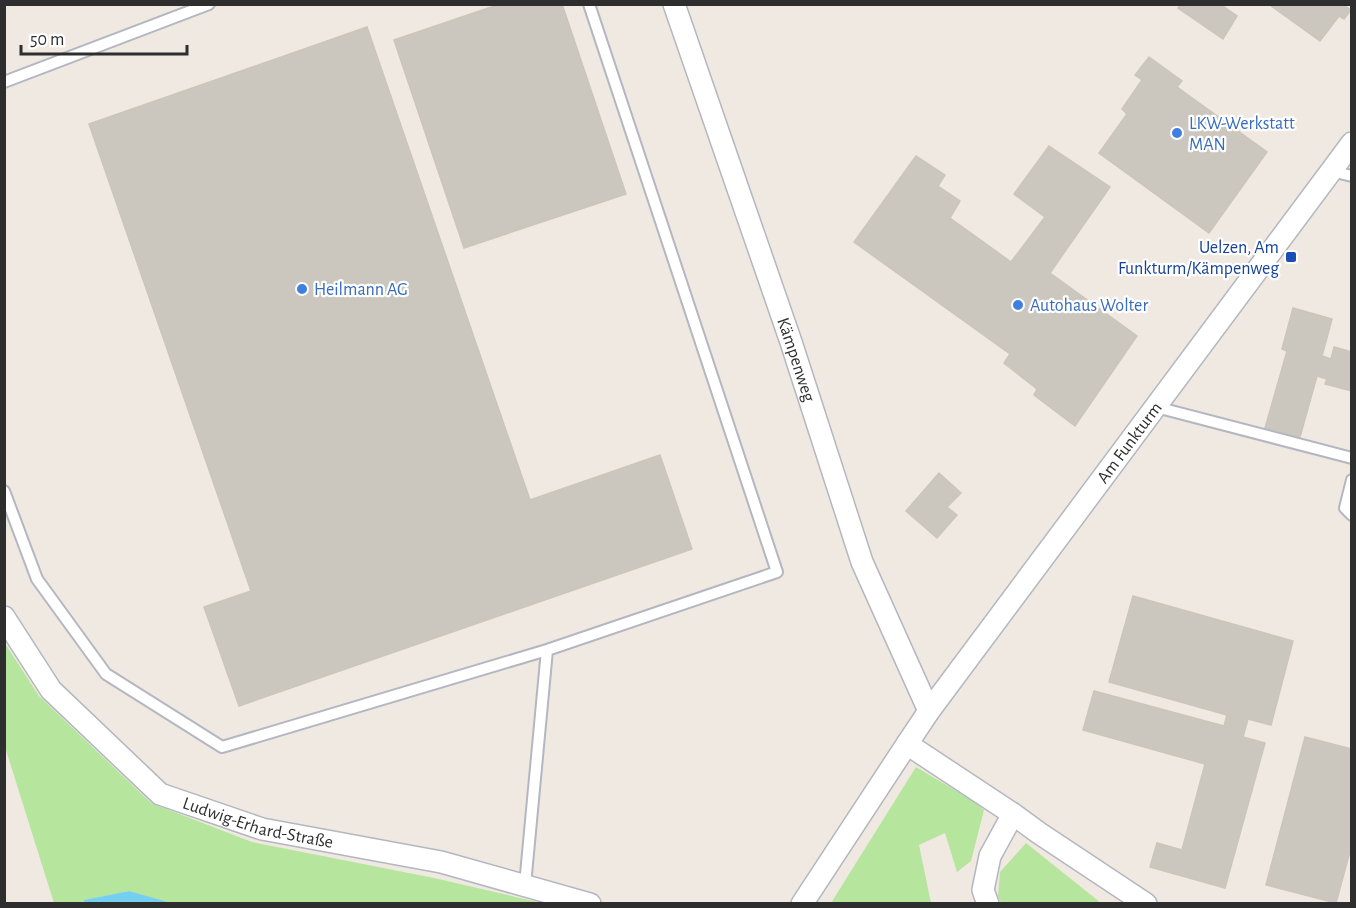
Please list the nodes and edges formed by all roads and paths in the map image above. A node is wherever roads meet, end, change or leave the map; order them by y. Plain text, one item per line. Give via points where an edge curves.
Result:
1 (209, 4) edge
2 (589, 4) edge
3 (674, 4) edge
4 (4, 82) edge
5 (1352, 143) edge
6 (1331, 171) junction
7 (1352, 176) edge
8 (1156, 407) junction
9 (1352, 458) edge
10 (1352, 480) edge
11 (4, 491) edge
12 (1352, 515) edge
13 (4, 617) edge
14 (547, 650) junction
15 (929, 711) junction
16 (907, 744) junction
17 (1013, 814) junction
18 (525, 885) junction
19 (590, 903) edge
20 (802, 903) edge
21 (988, 903) edge
22 (1146, 903) edge

1 - 4 lane
2 - 14 lane via 777,572
3 - 15 street, Kämpenweg via 862,562
5 - 6 street, Am Funkturm
6 - 7 lane
6 - 8 street, Am Funkturm
8 - 9 lane
8 - 15 street, Am Funkturm
10 - 12 lane via 1345,508
11 - 14 lane via 37,579 106,674 222,747
13 - 18 street, Ludwig-Erhard-Straße via 51,690 160,794 262,829 441,862
14 - 18 lane
15 - 16 street, Am Funkturm
16 - 17 street
16 - 20 street
17 - 21 street via 990,856 983,890
17 - 22 street
18 - 19 street, Ludwig-Erhard-Straße

